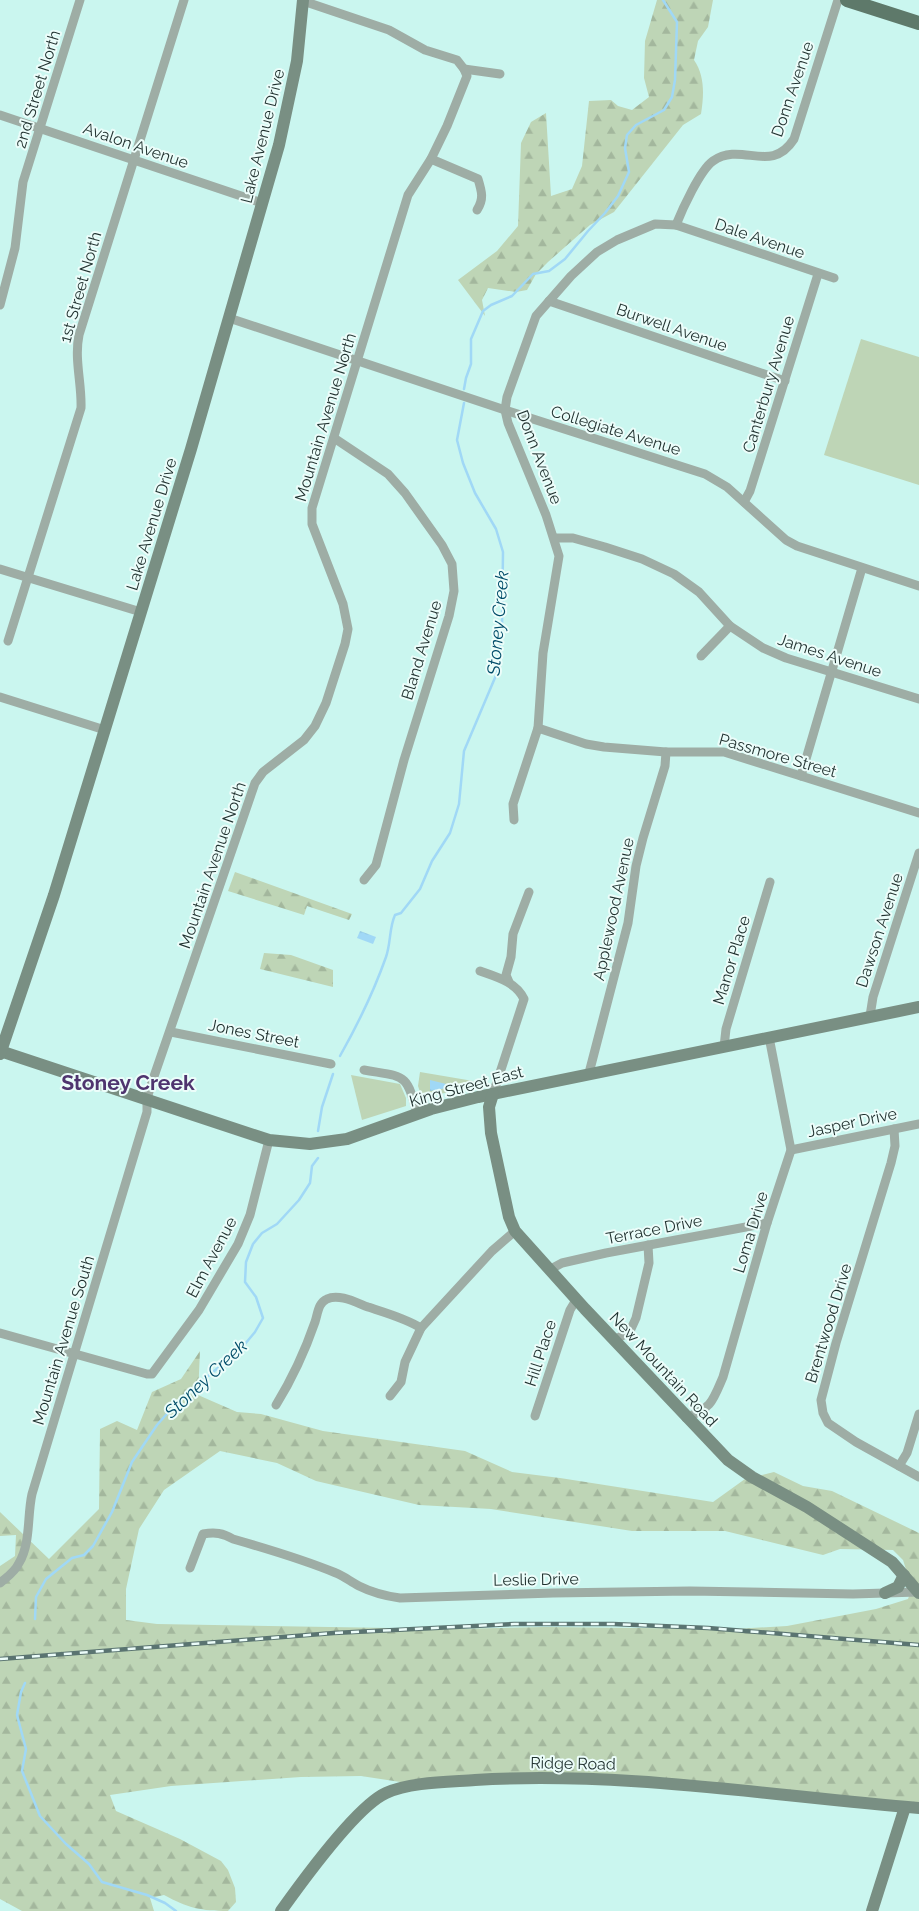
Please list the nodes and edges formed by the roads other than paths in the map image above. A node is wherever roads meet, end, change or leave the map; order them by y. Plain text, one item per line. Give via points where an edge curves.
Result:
1 (80, 0) edge
2 (184, 0) edge
3 (303, 0) edge
4 (838, 0) edge
5 (847, 0) edge
6 (919, 23) edge
7 (464, 69) junction
8 (500, 74) dead end
9 (0, 115) edge
10 (41, 128) junction
11 (431, 159) junction
12 (133, 160) junction
13 (262, 203) junction
14 (477, 210) dead end
15 (676, 225) junction
16 (818, 274) junction
17 (834, 278) dead end
18 (550, 301) junction
19 (0, 305) edge
20 (229, 318) junction
21 (358, 360) junction
22 (785, 382) junction
23 (505, 410) junction
24 (334, 438) junction
25 (744, 502) junction
26 (554, 538) junction
27 (862, 568) junction
28 (0, 569) edge
29 (29, 578) junction
30 (919, 586) edge
31 (141, 612) junction
32 (730, 626) junction
33 (8, 641) dead end
34 (701, 656) dead end
35 (832, 672) junction
36 (0, 697) edge
37 (919, 699) edge
38 (538, 728) junction
39 (105, 730) junction
40 (666, 752) junction
41 (801, 776) junction
42 (919, 813) edge
43 (514, 820) dead end
44 (919, 853) edge
45 (364, 880) dead end
46 (770, 882) dead end
47 (529, 892) dead end
48 (480, 971) dead end
49 (509, 982) junction
50 (919, 1007) edge
51 (870, 1016) junction
52 (170, 1032) junction
53 (769, 1037) junction
54 (724, 1047) junction
55 (0, 1052) edge
56 (331, 1064) dead end
57 (364, 1070) dead end
58 (589, 1073) junction
59 (493, 1094) junction
60 (148, 1099) junction
61 (416, 1114) junction
62 (919, 1124) edge
63 (894, 1129) junction
64 (269, 1140) junction
65 (791, 1150) junction
66 (767, 1223) junction
67 (515, 1232) junction
68 (648, 1245) junction
69 (549, 1270) junction
70 (576, 1300) junction
71 (421, 1328) junction
72 (0, 1333) edge
73 (613, 1340) junction
74 (74, 1354) junction
75 (390, 1396) dead end
76 (276, 1405) dead end
77 (919, 1414) edge
78 (535, 1416) dead end
79 (686, 1418) junction
80 (899, 1466) junction
81 (919, 1477) edge
82 (190, 1568) dead end
83 (904, 1575) junction
84 (0, 1583) edge
85 (919, 1592) edge
86 (885, 1593) junction
87 (905, 1807) junction
88 (919, 1808) edge
89 (281, 1911) edge
90 (872, 1911) edge

1 - 10 street, 2nd Street North
2 - 12 street, 1st Street North
3 - 7 street via 389,30 425,50 457,60
3 - 13 main road, Lake Avenue Drive via 291,94
4 - 15 street, Donn Avenue via 794,139 788,149 772,156 736,154 711,162
5 - 6 main road
7 - 8 street
7 - 11 street, Mountain Avenue North via 467,76
9 - 10 street, Avalon Avenue
10 - 12 street, Avalon Avenue
10 - 19 street, 2nd Street North via 23,182 15,248
11 - 14 street via 478,180 483,200
11 - 21 street, Mountain Avenue North via 408,195
12 - 13 street, Avalon Avenue
12 - 29 street, 1st Street North via 79,335 76,349 82,390 81,408
13 - 20 main road, Lake Avenue Drive
15 - 16 street, Dale Avenue
15 - 18 street, Donn Avenue via 655,224 597,252
16 - 17 street, Dale Avenue
16 - 22 street, Canterbury Avenue
18 - 22 street, Burwell Avenue
18 - 23 street, Donn Avenue via 536,316 529,331
20 - 21 street, Collegiate Avenue
20 - 31 main road, Lake Avenue Drive
21 - 23 street, Collegiate Avenue
21 - 24 street, Mountain Avenue North
22 - 25 street, Canterbury Avenue
23 - 25 street, Collegiate Avenue via 706,474
23 - 26 street, Donn Avenue
24 - 45 street, Bland Avenue via 388,474 405,493 452,564 454,591 376,865
24 - 52 street, Mountain Avenue North via 312,508 312,524 342,604 348,629 345,644 315,726 304,740 263,772 255,783
25 - 27 street, Collegiate Avenue via 786,540
26 - 32 street, James Avenue via 573,538 605,547 674,574 699,592
26 - 38 street, Donn Avenue via 558,556 543,653
27 - 30 street, Collegiate Avenue
27 - 35 street
28 - 29 street
29 - 31 street
29 - 33 street, 1st Street North
31 - 39 main road, Lake Avenue Drive
32 - 34 street
32 - 35 street, James Avenue via 763,648
35 - 37 street, James Avenue
35 - 41 street
36 - 39 street
38 - 40 street, Passmore Street via 586,744
38 - 43 street, Donn Avenue via 513,804
39 - 55 main road, Lake Avenue Drive via 54,895
40 - 41 street, Passmore Street via 724,752
40 - 58 street, Applewood Avenue via 665,766 636,866 628,923
41 - 42 street, Passmore Street
44 - 51 street, Dawson Avenue via 873,997
46 - 54 street, Manor Place via 726,1028
47 - 49 street via 513,934 506,975
48 - 49 street
49 - 59 street via 524,999
50 - 51 main road, King Street East
51 - 53 main road, King Street East
52 - 56 street, Jones Street
52 - 60 street, Mountain Avenue North
53 - 54 main road, King Street East
53 - 65 street, Loma Drive
54 - 58 main road, King Street East
55 - 60 main road, King Street East
57 - 61 street via 405,1080
58 - 59 main road, King Street East
59 - 61 main road, King Street East
59 - 67 main road, New Mountain Road via 489,1107 491,1133
60 - 64 main road, King Street East
60 - 74 street, Mountain Avenue South via 148,1112
61 - 64 main road, King Street East via 347,1139 310,1144
62 - 63 street, Jasper Drive
63 - 65 street, Jasper Drive
63 - 80 street, Brentwood Drive via 891,1163 821,1400 828,1422
64 - 74 street, Elm Avenue via 250,1215 238,1244 199,1310 152,1374
65 - 66 street, Loma Drive
66 - 68 street, Terrace Drive
66 - 79 street, Loma Drive via 723,1378 707,1408
67 - 69 main road, New Mountain Road
67 - 71 street via 492,1251
68 - 69 street, Terrace Drive via 562,1263
68 - 73 street via 649,1263 636,1318 631,1329
69 - 70 main road, New Mountain Road
70 - 73 main road, New Mountain Road
70 - 78 street, Hill Place
71 - 75 street via 405,1362 401,1382
71 - 76 street via 386,1312 337,1297 328,1299 320,1305 290,1383
72 - 74 street
73 - 79 main road, New Mountain Road
74 - 84 street, Mountain Avenue South via 32,1494 24,1550 13,1572
77 - 80 street via 907,1453
79 - 83 main road, New Mountain Road via 736,1466 892,1562
80 - 81 street, Brentwood Drive
82 - 86 street, Leslie Drive via 203,1534 212,1532 305,1561 379,1595 400,1598 553,1593
83 - 85 main road, New Mountain Road
83 - 86 main road via 898,1587
85 - 86 street, Leslie Drive
87 - 88 main road, Ridge Road
87 - 89 main road, Ridge Road via 624,1780 506,1778 421,1785 385,1794 368,1806
87 - 90 main road

